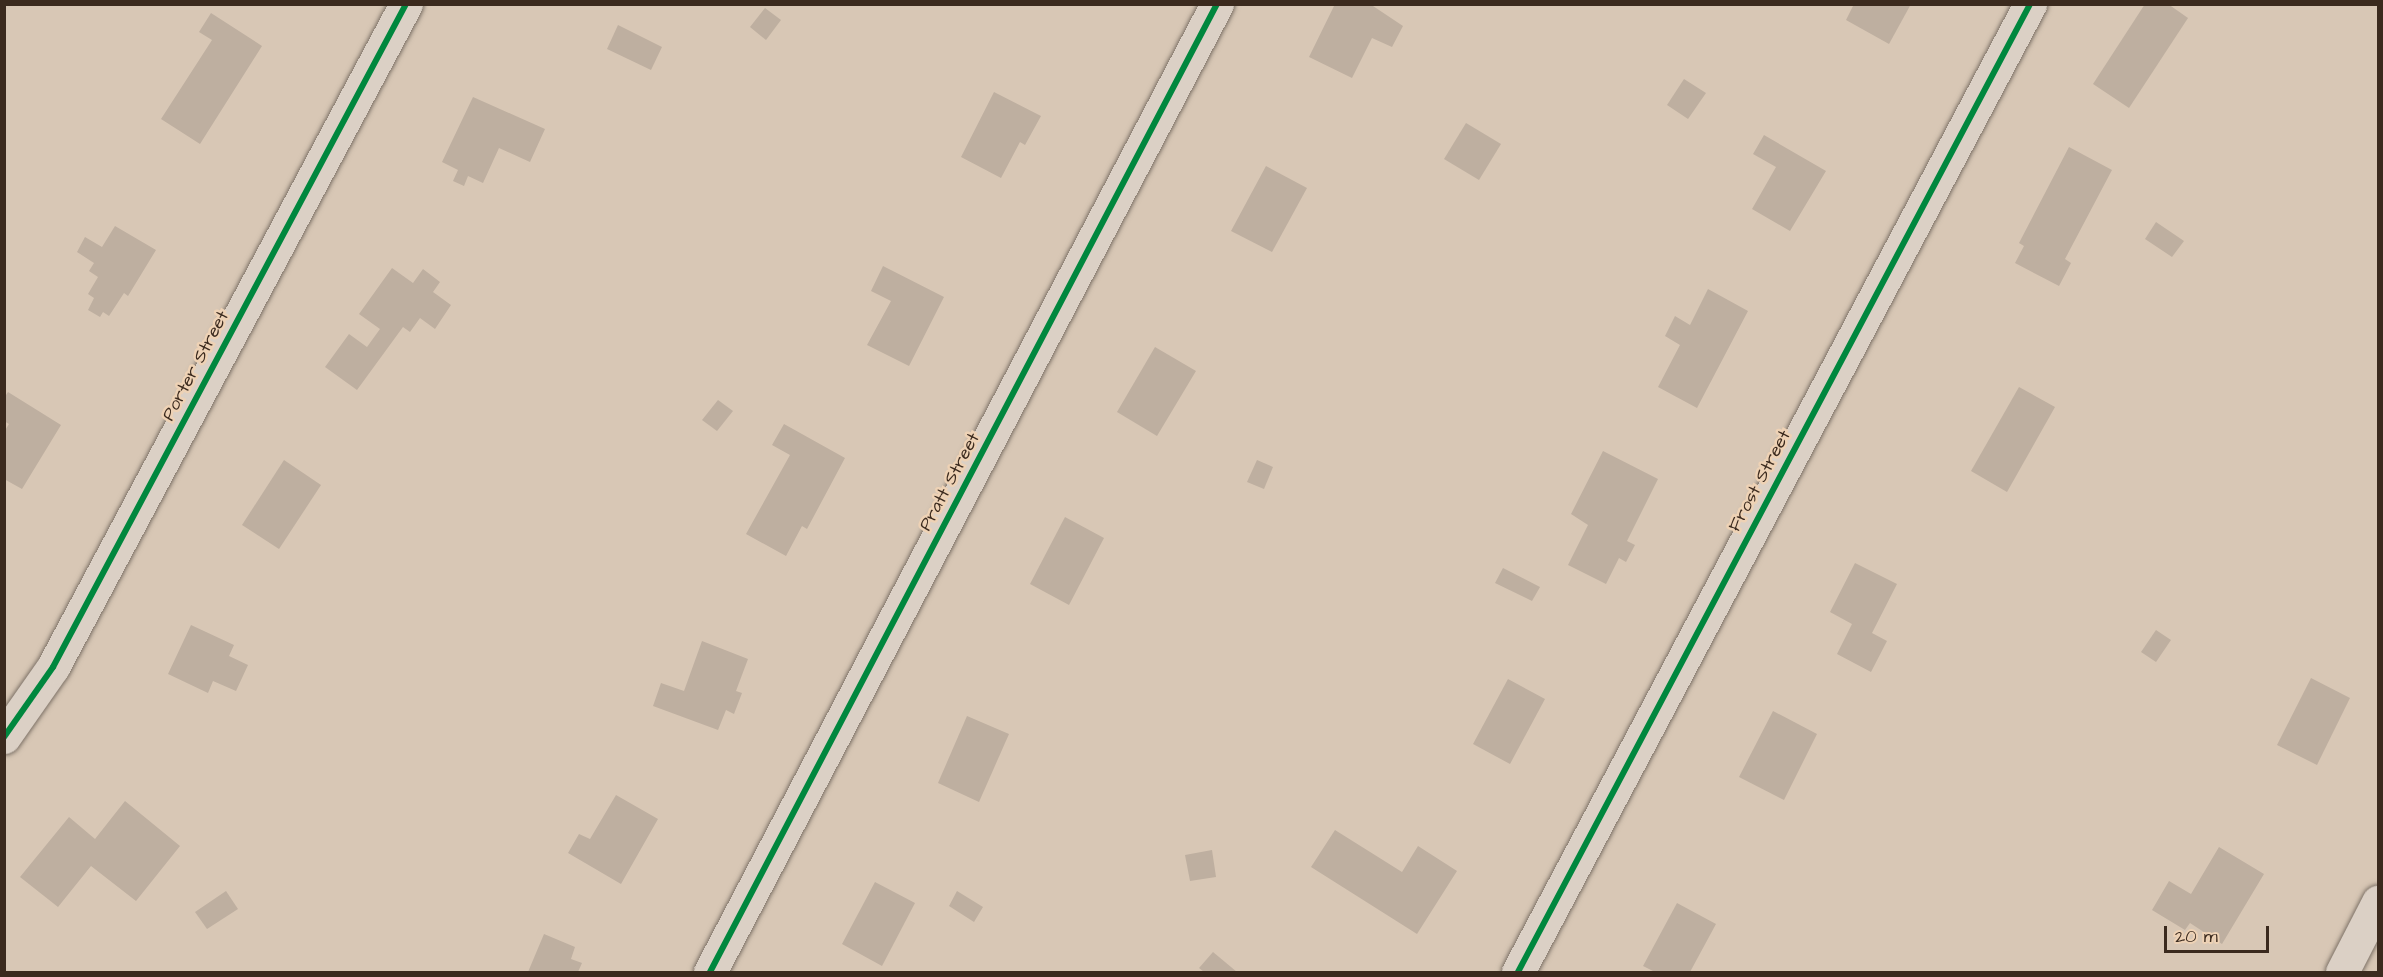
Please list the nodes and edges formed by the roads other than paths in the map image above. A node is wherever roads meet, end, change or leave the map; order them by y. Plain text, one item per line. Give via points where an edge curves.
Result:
1 (406, 4) edge
2 (1216, 4) edge
3 (2030, 4) edge
4 (4, 737) edge
5 (2379, 902) edge
6 (710, 972) edge
7 (1518, 972) edge
8 (2342, 972) edge

1 - 4 street, Porter Street via 53,667
2 - 6 street, Pratt Street
3 - 7 street, Frost Street
5 - 8 street

